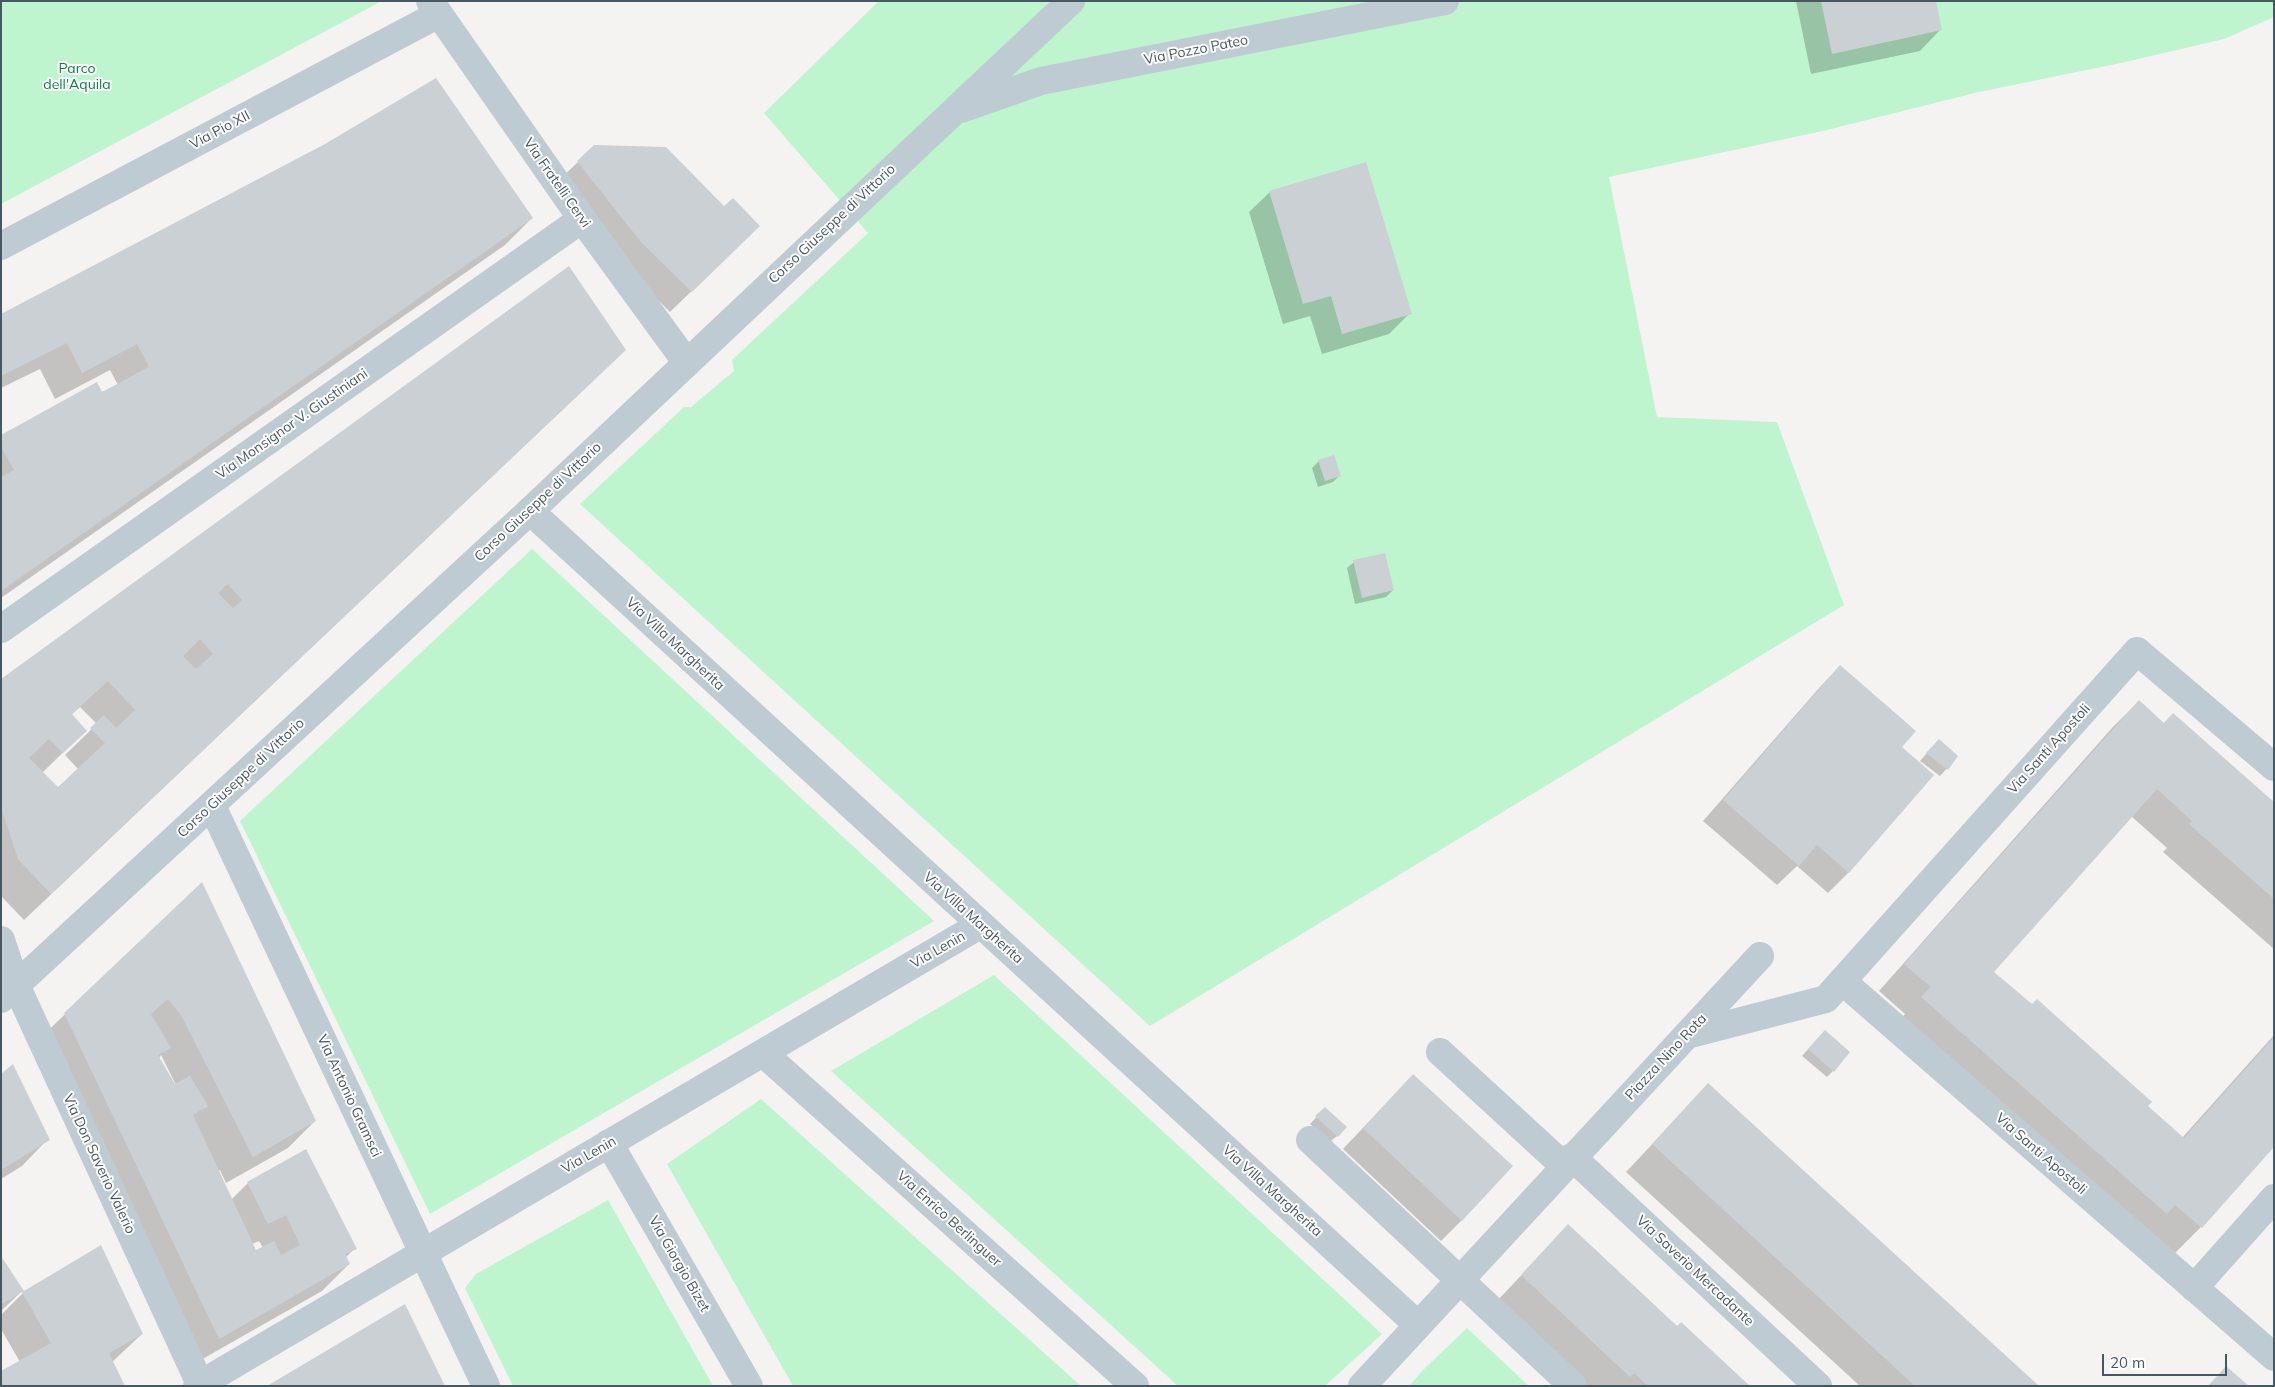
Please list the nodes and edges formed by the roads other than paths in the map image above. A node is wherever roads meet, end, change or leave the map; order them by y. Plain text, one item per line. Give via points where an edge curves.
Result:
1 (1070, 1) edge
2 (1445, 1) edge
3 (435, 8) edge
4 (1383, 8) edge
5 (950, 112) junction
6 (582, 219) junction
7 (1, 246) edge
8 (687, 363) junction
9 (530, 511) junction
10 (1, 629) edge
11 (2274, 767) edge
12 (212, 806) junction
13 (980, 925) junction
14 (1, 940) edge
15 (1760, 956) dead end
16 (1842, 981) junction
17 (9, 992) edge
18 (1687, 1035) junction
19 (1440, 1052) dead end
20 (763, 1053) junction
21 (1310, 1140) dead end
22 (610, 1143) junction
23 (1568, 1162) junction
24 (2274, 1198) edge
25 (423, 1253) junction
26 (1459, 1280) junction
27 (2194, 1288) junction
28 (1418, 1325) junction
29 (2274, 1357) edge
30 (199, 1385) edge
31 (486, 1386) edge
32 (749, 1386) edge
33 (1135, 1386) edge
34 (1362, 1386) edge
35 (1573, 1386) edge
36 (1818, 1386) edge

1 - 5 street, Corso Giuseppe di Vittorio
2 - 4 street, Via Pozzo Pateo
3 - 6 street, Via Fratelli Cervi
3 - 7 street, Via Pio XII
4 - 5 street, Via Pozzo Pateo via 1041,81
5 - 8 street, Corso Giuseppe di Vittorio
6 - 8 street, Via Fratelli Cervi
6 - 10 street, Via Monsignor V. Giustiniani
8 - 9 street, Corso Giuseppe di Vittorio
9 - 12 street, Corso Giuseppe di Vittorio
9 - 13 street, Via Villa Margherita
11 - 16 street, Via Santi Apostoli via 2137,651
12 - 17 street, Corso Giuseppe di Vittorio
12 - 25 street, Via Antonio Gramsci
13 - 20 street, Via Lenin
13 - 28 street, Via Villa Margherita
14 - 17 street, Via Don Saverio Valerio
15 - 18 street, Piazza Nino Rota
16 - 18 street, Via Santi Apostoli via 1826,999
16 - 27 street, Via Santi Apostoli
17 - 30 street, Via Don Saverio Valerio
18 - 23 street, Piazza Nino Rota
19 - 23 street
20 - 22 street, Via Lenin
20 - 33 street, Via Enrico Berlinguer
21 - 26 street
22 - 25 street, Via Lenin
22 - 32 street, Via Giorgio Bizet
23 - 26 street, Piazza Nino Rota
23 - 36 street, Via Saverio Mercadante
24 - 27 street
25 - 30 street, Via Lenin
25 - 31 street, Via Antonio Gramsci
26 - 28 street, Piazza Nino Rota
26 - 35 street
27 - 29 street, Via Santi Apostoli
28 - 34 street, Piazza Nino Rota

